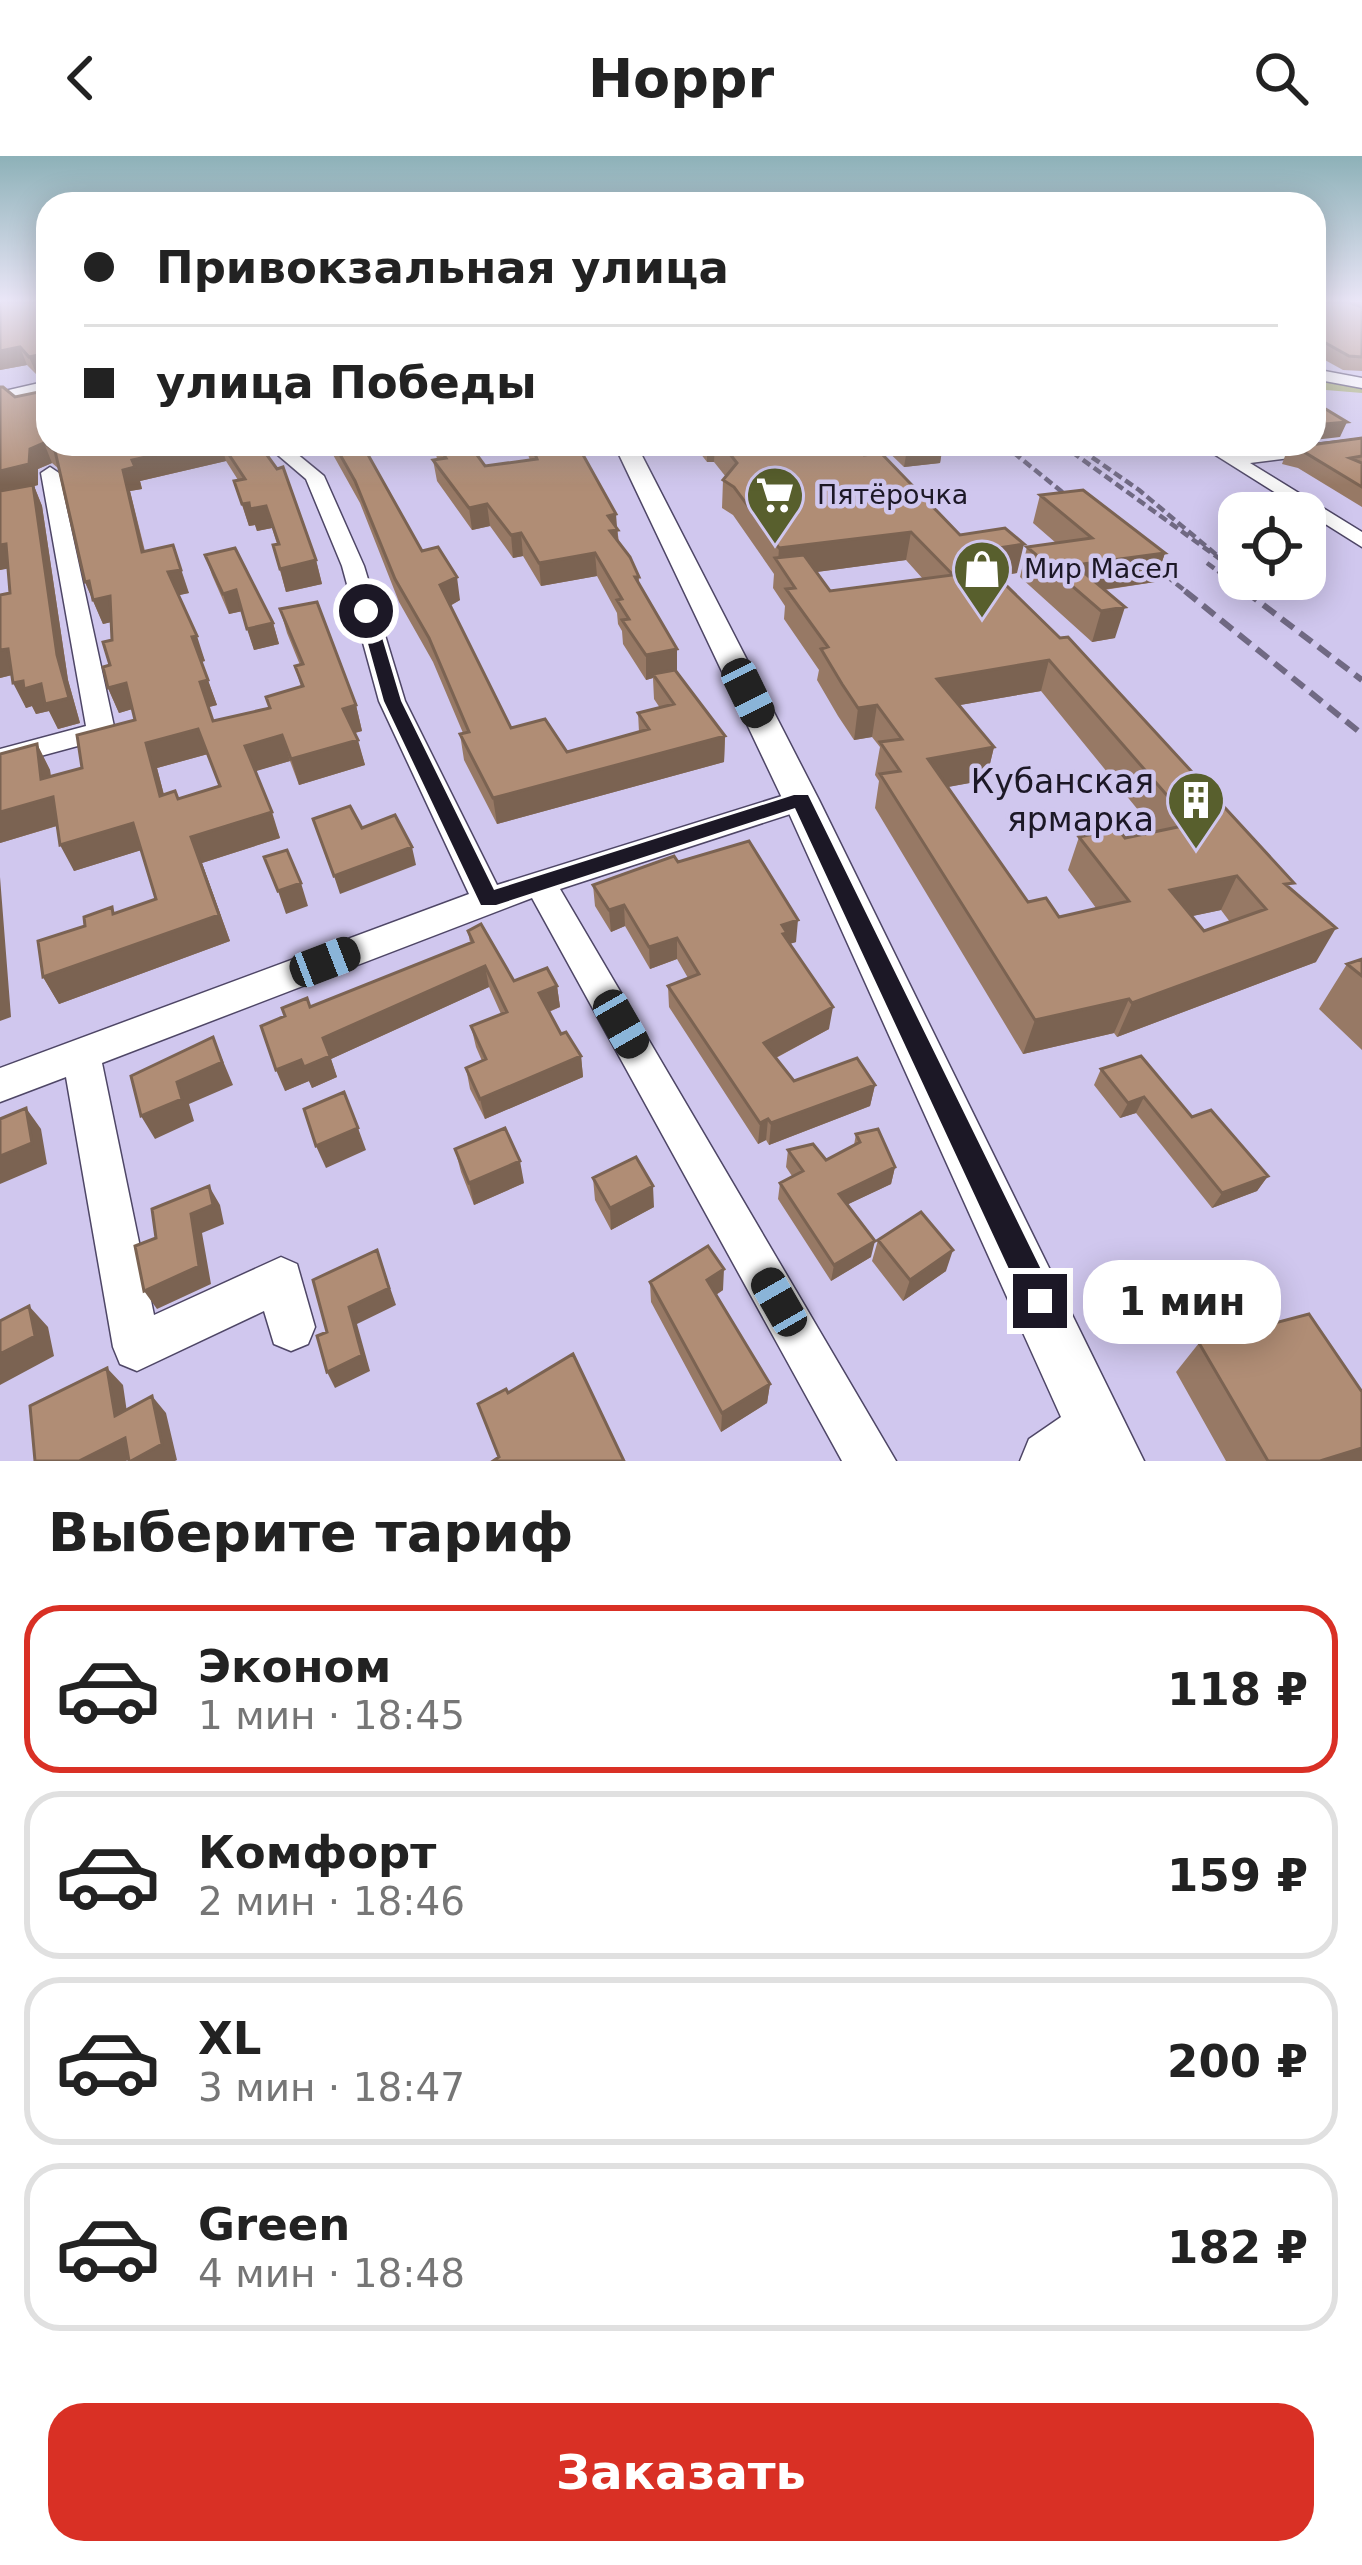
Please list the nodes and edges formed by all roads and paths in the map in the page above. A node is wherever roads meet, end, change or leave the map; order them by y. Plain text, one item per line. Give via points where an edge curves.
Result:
1 (1326, 376) edge
2 (1362, 383) edge
3 (36, 390) edge
4 (0, 398) edge
5 (1362, 444) edge
6 (1326, 448) edge
7 (289, 456) edge
8 (631, 456) edge
9 (1227, 456) edge
10 (1258, 456) edge
11 (1232, 459) junction
12 (46, 488) dead end
13 (1362, 541) edge
14 (0, 758) edge
15 (801, 800) junction
16 (541, 884) junction
17 (488, 900) junction
18 (81, 1054) junction
19 (0, 1085) edge
20 (292, 1327) dead end
21 (1087, 1450) edge
22 (870, 1461) edge

1 - 2 street
3 - 4 street
5 - 6 street
7 - 17 street via 314,476 353,566 392,701
8 - 15 street
9 - 11 street
10 - 11 street
11 - 13 street
12 - 14 street via 101,730
15 - 16 street
15 - 21 street
16 - 17 street
16 - 22 street
17 - 18 street
18 - 19 street
18 - 20 street via 136,1347 281,1280

